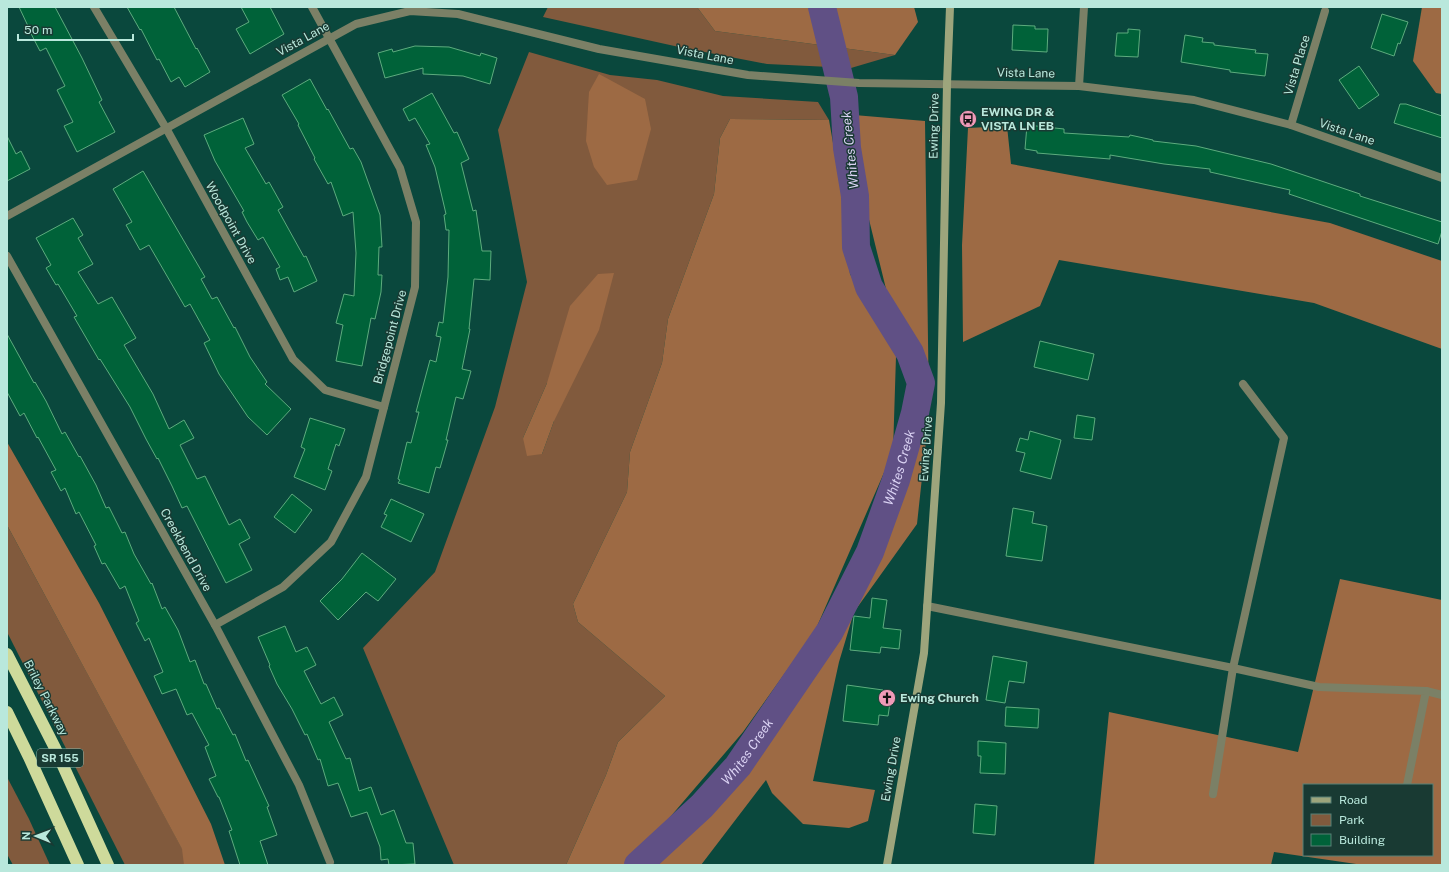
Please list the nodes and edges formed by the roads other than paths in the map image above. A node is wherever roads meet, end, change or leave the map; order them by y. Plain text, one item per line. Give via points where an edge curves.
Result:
1 (94, 7) edge
2 (312, 7) edge
3 (950, 7) edge
4 (1084, 7) edge
5 (1325, 11) dead end
6 (330, 38) junction
7 (947, 84) junction
8 (1079, 86) junction
9 (1291, 125) junction
10 (166, 128) junction
11 (1442, 178) edge
12 (7, 216) edge
13 (7, 256) edge
14 (1243, 384) dead end
15 (384, 406) junction
16 (927, 606) junction
17 (215, 625) junction
18 (7, 654) edge
19 (1233, 668) junction
20 (1426, 691) junction
21 (1442, 695) edge
22 (7, 712) edge
23 (1407, 784) edge
24 (1213, 794) dead end
25 (330, 862) dead end
26 (78, 865) edge
27 (108, 865) edge
28 (887, 865) edge

1 - 10 street, Woodpoint Drive
2 - 6 street, Bridgepoint Drive
3 - 7 street, Ewing Drive
4 - 8 street
5 - 9 street, Vista Place
6 - 7 street, Vista Lane via 356,24 410,11 458,14 599,49 748,76 859,83
6 - 10 street, Vista Lane
6 - 15 street, Bridgepoint Drive via 400,168 416,222 416,287
7 - 8 street, Vista Lane
7 - 16 street, Ewing Drive via 941,403
8 - 9 street, Vista Lane via 1194,100
9 - 11 street, Vista Lane
10 - 12 street, Vista Lane
10 - 15 street, Woodpoint Drive via 293,359 325,390
13 - 17 street, Creekbend Drive
14 - 19 street via 1284,438
15 - 17 street, Bridgepoint Drive via 366,477 331,542 283,587
16 - 19 street
16 - 28 street, Ewing Drive via 924,653
17 - 25 street, Creekbend Drive via 299,785
18 - 27 highway, Briley Parkway / SR 155 via 55,748
19 - 20 street via 1319,687
19 - 24 street
20 - 21 street
20 - 23 street
22 - 26 highway, SR 155

